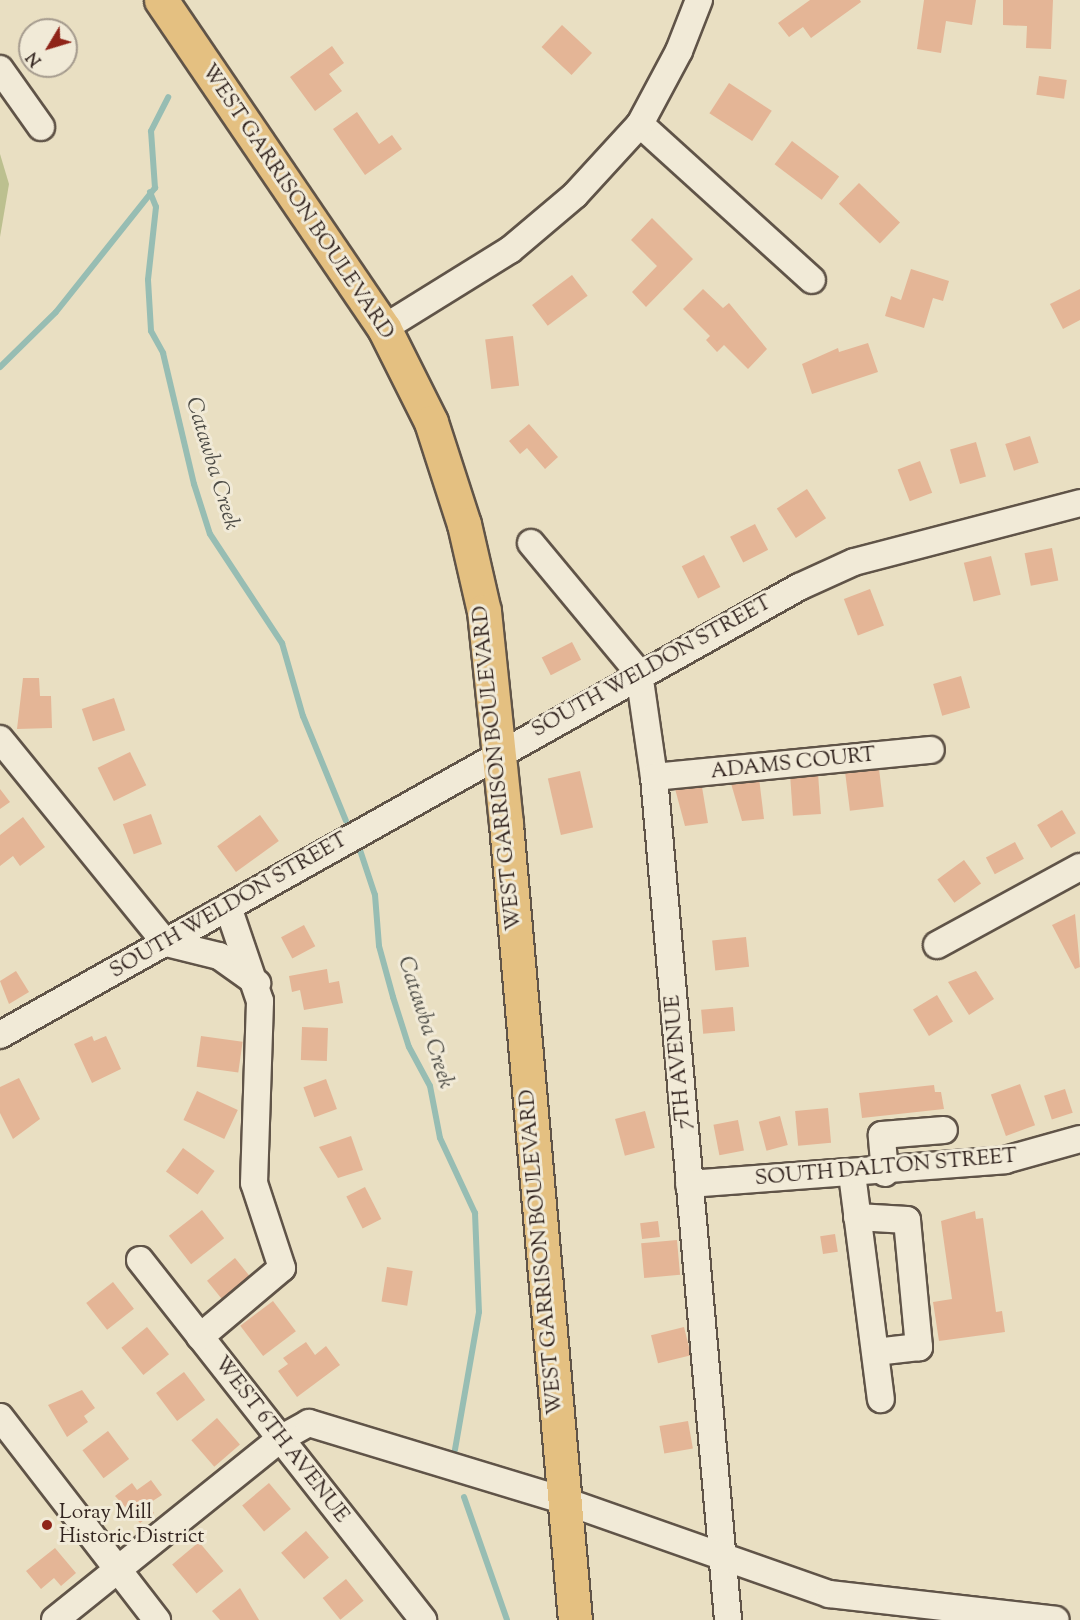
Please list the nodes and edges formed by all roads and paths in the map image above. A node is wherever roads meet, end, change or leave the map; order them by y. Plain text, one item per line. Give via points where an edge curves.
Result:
1 (161, 0) edge
2 (699, 0) edge
3 (0, 69) edge
4 (640, 124) junction
5 (41, 127) dead end
6 (812, 280) dead end
7 (384, 328) junction
8 (1080, 503) edge
9 (531, 543) dead end
10 (639, 673) junction
11 (0, 739) edge
12 (931, 750) dead end
13 (498, 752) junction
14 (654, 777) junction
15 (1080, 867) edge
16 (228, 907) junction
17 (166, 943) junction
18 (938, 945) dead end
19 (256, 984) junction
20 (0, 1035) edge
21 (944, 1130) dead end
22 (1080, 1139) edge
23 (885, 1173) junction
24 (852, 1174) junction
25 (690, 1184) junction
26 (857, 1218) junction
27 (140, 1260) dead end
28 (200, 1337) junction
29 (875, 1352) junction
30 (881, 1399) dead end
31 (0, 1417) edge
32 (280, 1439) junction
33 (562, 1500) junction
34 (722, 1559) junction
35 (119, 1570) junction
36 (1013, 1619) edge
37 (55, 1620) edge
38 (157, 1620) edge
39 (423, 1620) edge
40 (575, 1620) edge
41 (728, 1620) edge
42 (1056, 1620) edge

1 - 7 main road, WEST GARRISON BOULEVARD
2 - 4 street via 679,51
3 - 5 street
4 - 6 street
4 - 7 street via 540,228
7 - 13 main road, WEST GARRISON BOULEVARD via 431,422 464,524 484,611
8 - 10 street, SOUTH WELDON STREET via 854,562
9 - 10 street
10 - 13 street, SOUTH WELDON STREET
10 - 14 street, 7TH AVENUE
11 - 17 street
12 - 14 street, ADAMS COURT
13 - 16 street, SOUTH WELDON STREET
13 - 33 main road, WEST GARRISON BOULEVARD
14 - 25 street, 7TH AVENUE
15 - 18 street
16 - 17 street, SOUTH WELDON STREET
16 - 19 street
17 - 19 street via 219,956
17 - 20 street, SOUTH WELDON STREET
19 - 28 street via 261,1024 254,1183 282,1268
21 - 23 street via 882,1135
22 - 23 street, SOUTH DALTON STREET via 1035,1155
23 - 24 street, SOUTH DALTON STREET
24 - 25 street, SOUTH DALTON STREET
24 - 26 street
25 - 34 street, 7TH AVENUE
26 - 29 street
26 - 29 street via 907,1220 919,1347
27 - 28 street, WEST 6TH AVENUE
28 - 32 street, WEST 6TH AVENUE
29 - 30 street
31 - 35 street
32 - 33 street via 300,1425 319,1424
32 - 35 street
32 - 39 street, WEST 6TH AVENUE
33 - 34 street
33 - 40 main road, WEST GARRISON BOULEVARD
34 - 36 street via 829,1594
34 - 41 street, 7TH AVENUE
35 - 37 street
35 - 38 street
36 - 42 street

